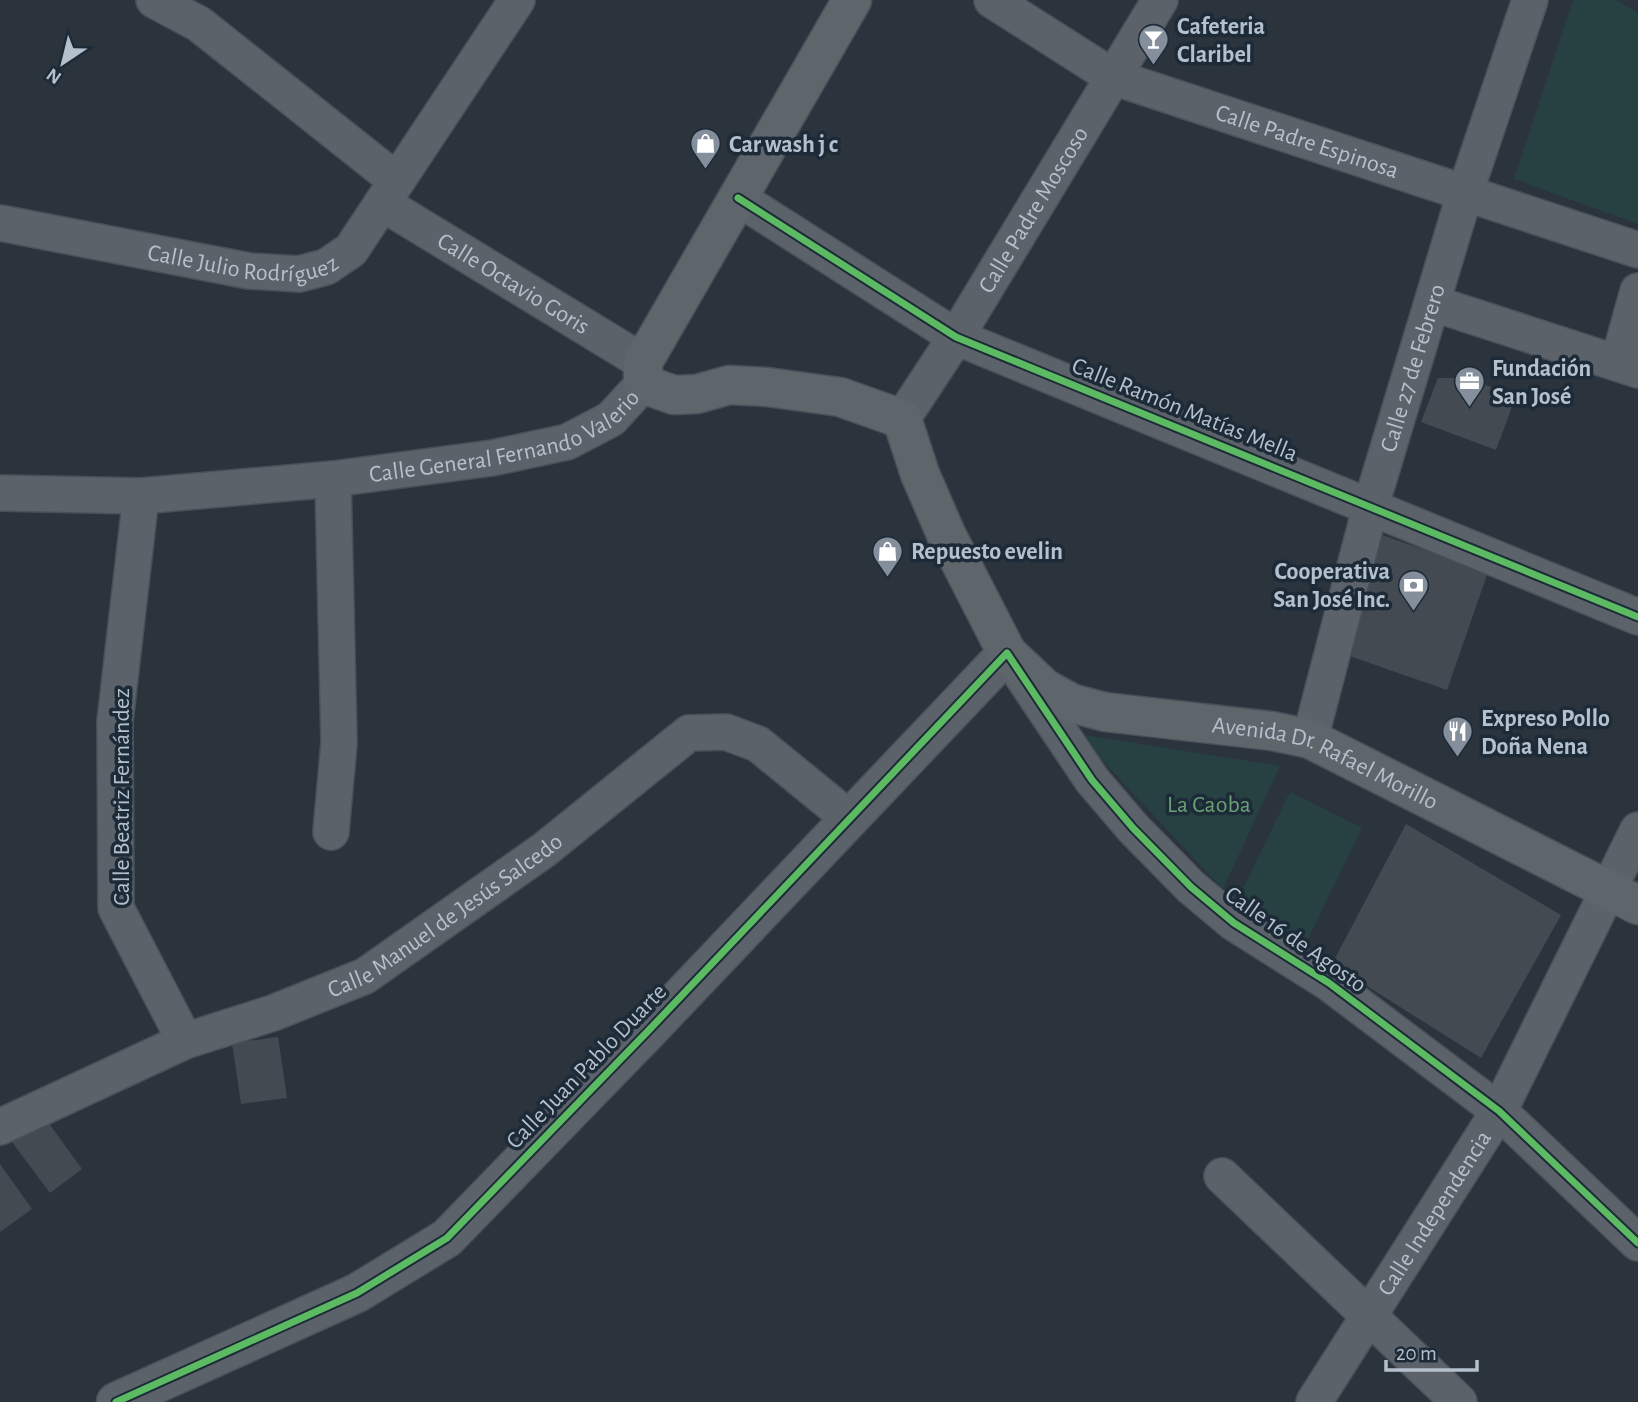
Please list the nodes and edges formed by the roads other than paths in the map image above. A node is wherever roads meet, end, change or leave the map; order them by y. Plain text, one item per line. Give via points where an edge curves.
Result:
1 (154, 0) edge
2 (517, 0) edge
3 (852, 0) edge
4 (992, 0) edge
5 (1160, 0) edge
6 (1530, 0) edge
7 (1113, 77) junction
8 (389, 192) junction
9 (1465, 193) junction
10 (738, 198) junction
11 (0, 223) edge
12 (1638, 250) edge
13 (1638, 291) edge
14 (1432, 303) junction
15 (956, 337) junction
16 (1628, 367) edge
17 (643, 373) junction
18 (902, 418) junction
19 (333, 479) junction
20 (0, 493) edge
21 (141, 496) junction
22 (1371, 505) junction
23 (1638, 617) edge
24 (1007, 653) junction
25 (1310, 740) junction
26 (850, 819) junction
27 (1638, 830) edge
28 (331, 832) dead end
29 (1623, 897) edge
30 (185, 1041) junction
31 (1499, 1111) junction
32 (0, 1127) edge
33 (1222, 1177) dead end
34 (1638, 1243) edge
35 (1368, 1315) junction
36 (116, 1402) edge
37 (1314, 1402) edge
38 (1459, 1402) edge

1 - 8 street, Calle Octavio Goris via 199,24
2 - 8 street, Calle Julio Rodríguez
3 - 10 main road
4 - 7 street, Calle Padre Espinosa
5 - 7 street, Calle Padre Moscoso
6 - 9 street, Calle 27 de Febrero
7 - 9 street, Calle Padre Espinosa
7 - 15 street, Calle Padre Moscoso
8 - 11 street, Calle Julio Rodríguez via 351,250 326,267 299,274 249,271
8 - 17 street, Calle Octavio Goris
9 - 12 street, Calle Padre Espinosa
9 - 14 street, Calle 27 de Febrero
10 - 15 street, Calle Ramón Matías Mella
10 - 17 main road
13 - 16 street
14 - 16 street
14 - 22 street, Calle 27 de Febrero
15 - 18 street, Calle Padre Moscoso
15 - 22 street, Calle Ramón Matías Mella
17 - 18 main road, Calle General Fernando Valerio via 674,395 730,385 779,388 840,397
17 - 19 street, Calle General Fernando Valerio via 611,419 567,442 492,458
18 - 24 main road via 946,534
19 - 21 street, Calle General Fernando Valerio
19 - 28 street via 339,743
20 - 21 street, Calle General Fernando Valerio
21 - 30 street, Calle Beatriz Fernández via 116,721 116,908
22 - 23 street, Calle Ramón Matías Mella
22 - 25 street, Calle 27 de Febrero
24 - 25 main road, Avenida Dr. Rafael Morillo via 1044,688 1071,703 1105,712 1272,731
24 - 26 street, Calle Juan Pablo Duarte
24 - 31 street, Calle 16 de Agosto via 1092,780 1191,887 1234,923 1329,983
25 - 29 main road, Avenida Dr. Rafael Morillo
26 - 30 street, Calle Manuel de Jesús Salcedo via 758,744 726,732 689,733 544,850 365,976 273,1013
26 - 36 street, Calle Juan Pablo Duarte via 447,1238 357,1293
27 - 29 street, Calle Independencia
29 - 31 street, Calle Independencia
30 - 32 street, Calle Manuel de Jesús Salcedo
31 - 34 street, Calle 16 de Agosto
31 - 35 street, Calle Independencia
33 - 35 street
35 - 37 street, Calle Independencia
35 - 38 street

